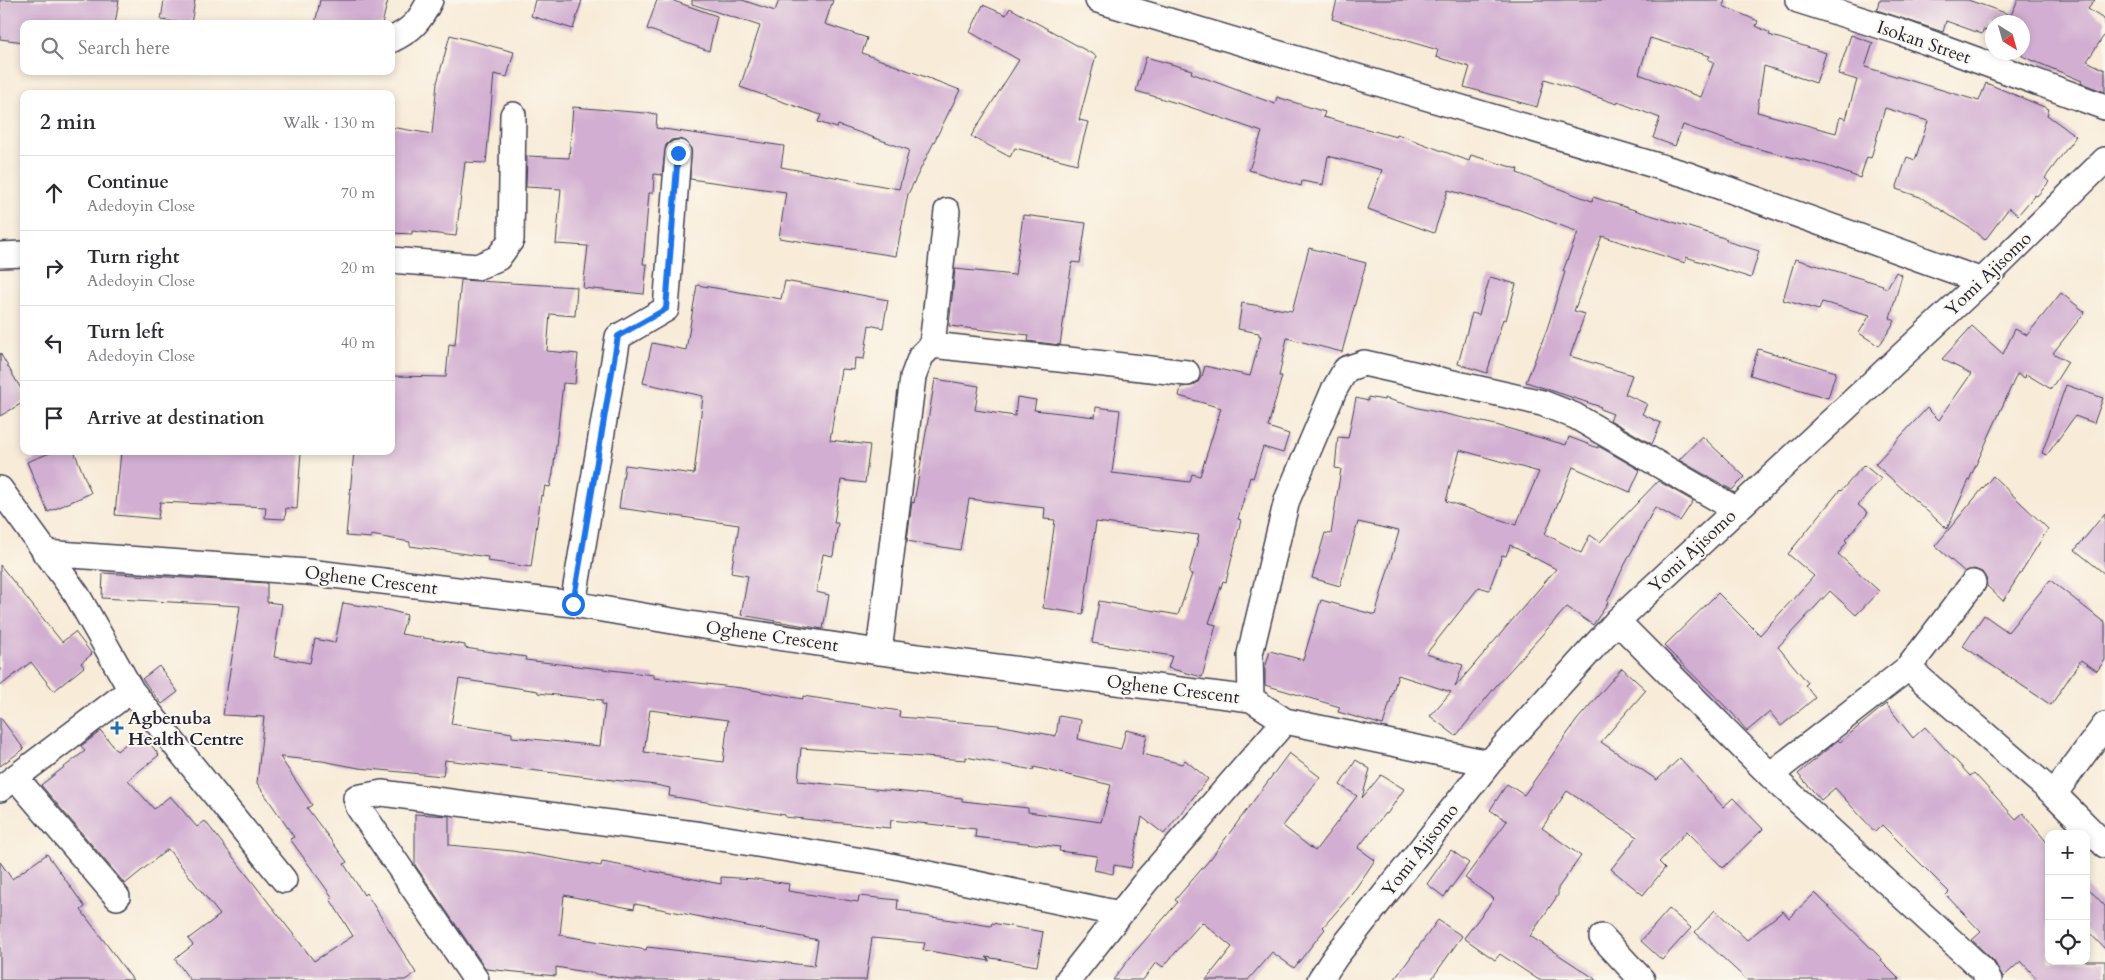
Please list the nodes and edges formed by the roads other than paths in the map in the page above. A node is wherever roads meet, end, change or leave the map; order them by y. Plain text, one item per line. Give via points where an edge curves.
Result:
1 (430, 0) edge
2 (1098, 0) edge
3 (1798, 0) edge
4 (395, 38) edge
5 (2105, 107) edge
6 (513, 115) dead end
7 (678, 153) dead end
8 (2105, 160) edge
9 (947, 211) dead end
10 (20, 254) edge
11 (0, 255) edge
12 (395, 260) edge
13 (1982, 281) junction
14 (932, 345) junction
15 (1188, 373) dead end
16 (0, 489) edge
17 (1737, 510) junction
18 (45, 553) junction
19 (1973, 583) dead end
20 (573, 604) junction
21 (1617, 621) junction
22 (879, 652) junction
23 (1908, 668) junction
24 (131, 690) junction
25 (1251, 699) junction
26 (1285, 720) junction
27 (2105, 725) edge
28 (1489, 763) junction
29 (1770, 775) junction
30 (8, 783) edge
31 (2054, 794) junction
32 (2105, 845) edge
33 (284, 880) dead end
34 (117, 898) dead end
35 (1120, 914) junction
36 (1602, 936) dead end
37 (476, 980) edge
38 (1068, 980) edge
39 (1320, 980) edge
40 (1642, 980) edge
41 (1989, 980) edge

1 - 4 street via 412,30
2 - 13 street via 1688,175
3 - 5 street, Isokan Street via 1900,32
6 - 12 street via 511,240 498,258 477,268
7 - 20 street via 666,309 618,336
8 - 13 street, Yomi Ajisomo
9 - 14 street
10 - 11 street
13 - 17 street, Yomi Ajisomo
14 - 15 street
14 - 22 street via 921,356 913,377
16 - 18 street
17 - 21 street, Yomi Ajisomo
17 - 25 street via 1575,416 1542,403 1364,363 1346,369 1287,500 1250,654
18 - 20 street, Oghene Crescent via 308,572
18 - 24 street via 77,594
19 - 23 street
20 - 22 street, Oghene Crescent
21 - 28 street, Yomi Ajisomo
21 - 29 street
22 - 25 street, Oghene Crescent
23 - 29 street
23 - 31 street
24 - 30 street
24 - 33 street
25 - 26 street, Oghene Crescent
26 - 28 street, Oghene Crescent
26 - 35 street
27 - 31 street
28 - 39 street, Yomi Ajisomo
29 - 41 street via 1982,968
30 - 34 street
31 - 32 street
35 - 37 street via 881,864 702,835 382,793 356,798 359,808
35 - 38 street
36 - 40 street

